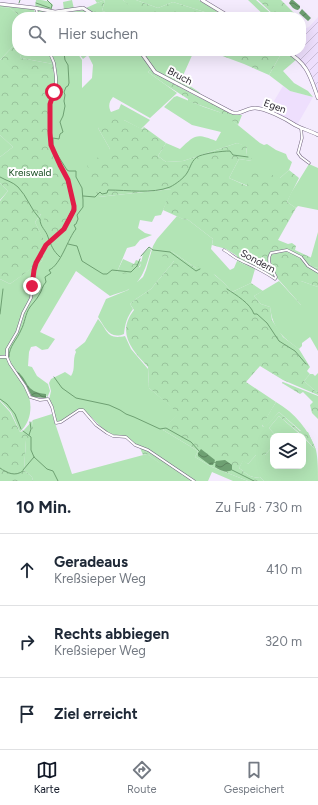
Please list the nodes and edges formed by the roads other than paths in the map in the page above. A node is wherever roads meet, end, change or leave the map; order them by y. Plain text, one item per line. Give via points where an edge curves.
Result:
1 (202, 0) edge
2 (0, 4) edge
3 (35, 8) junction
4 (36, 12) edge
5 (61, 12) edge
6 (61, 12) edge
7 (89, 12) edge
8 (222, 12) edge
9 (51, 56) edge
10 (144, 56) edge
11 (293, 56) edge
12 (318, 96) edge
13 (220, 106) joint
14 (301, 127) junction
15 (318, 135) edge
16 (309, 163) dead end
17 (224, 250) dead end
18 (318, 272) edge
19 (0, 357) edge
20 (7, 357) junction
21 (194, 481) edge

1 - 8 street
2 - 3 street
3 - 4 street
3 - 5 street
6 - 7 street via 83,8
9 - 20 street via 56,77 50,104 51,145 68,180 74,210 64,229 46,245 36,263 31,298 7,349
10 - 13 street, Bruch via 155,72
11 - 12 street via 307,69
13 - 14 street, Egen via 238,114 248,109 260,109
14 - 15 street, Egen
14 - 16 street via 302,138 298,153
17 - 18 street, Sondern via 275,279 269,257 271,253 283,250 301,257 308,266
19 - 20 street
20 - 21 street via 30,397 48,399 56,423 83,410 99,428 113,436 126,437

